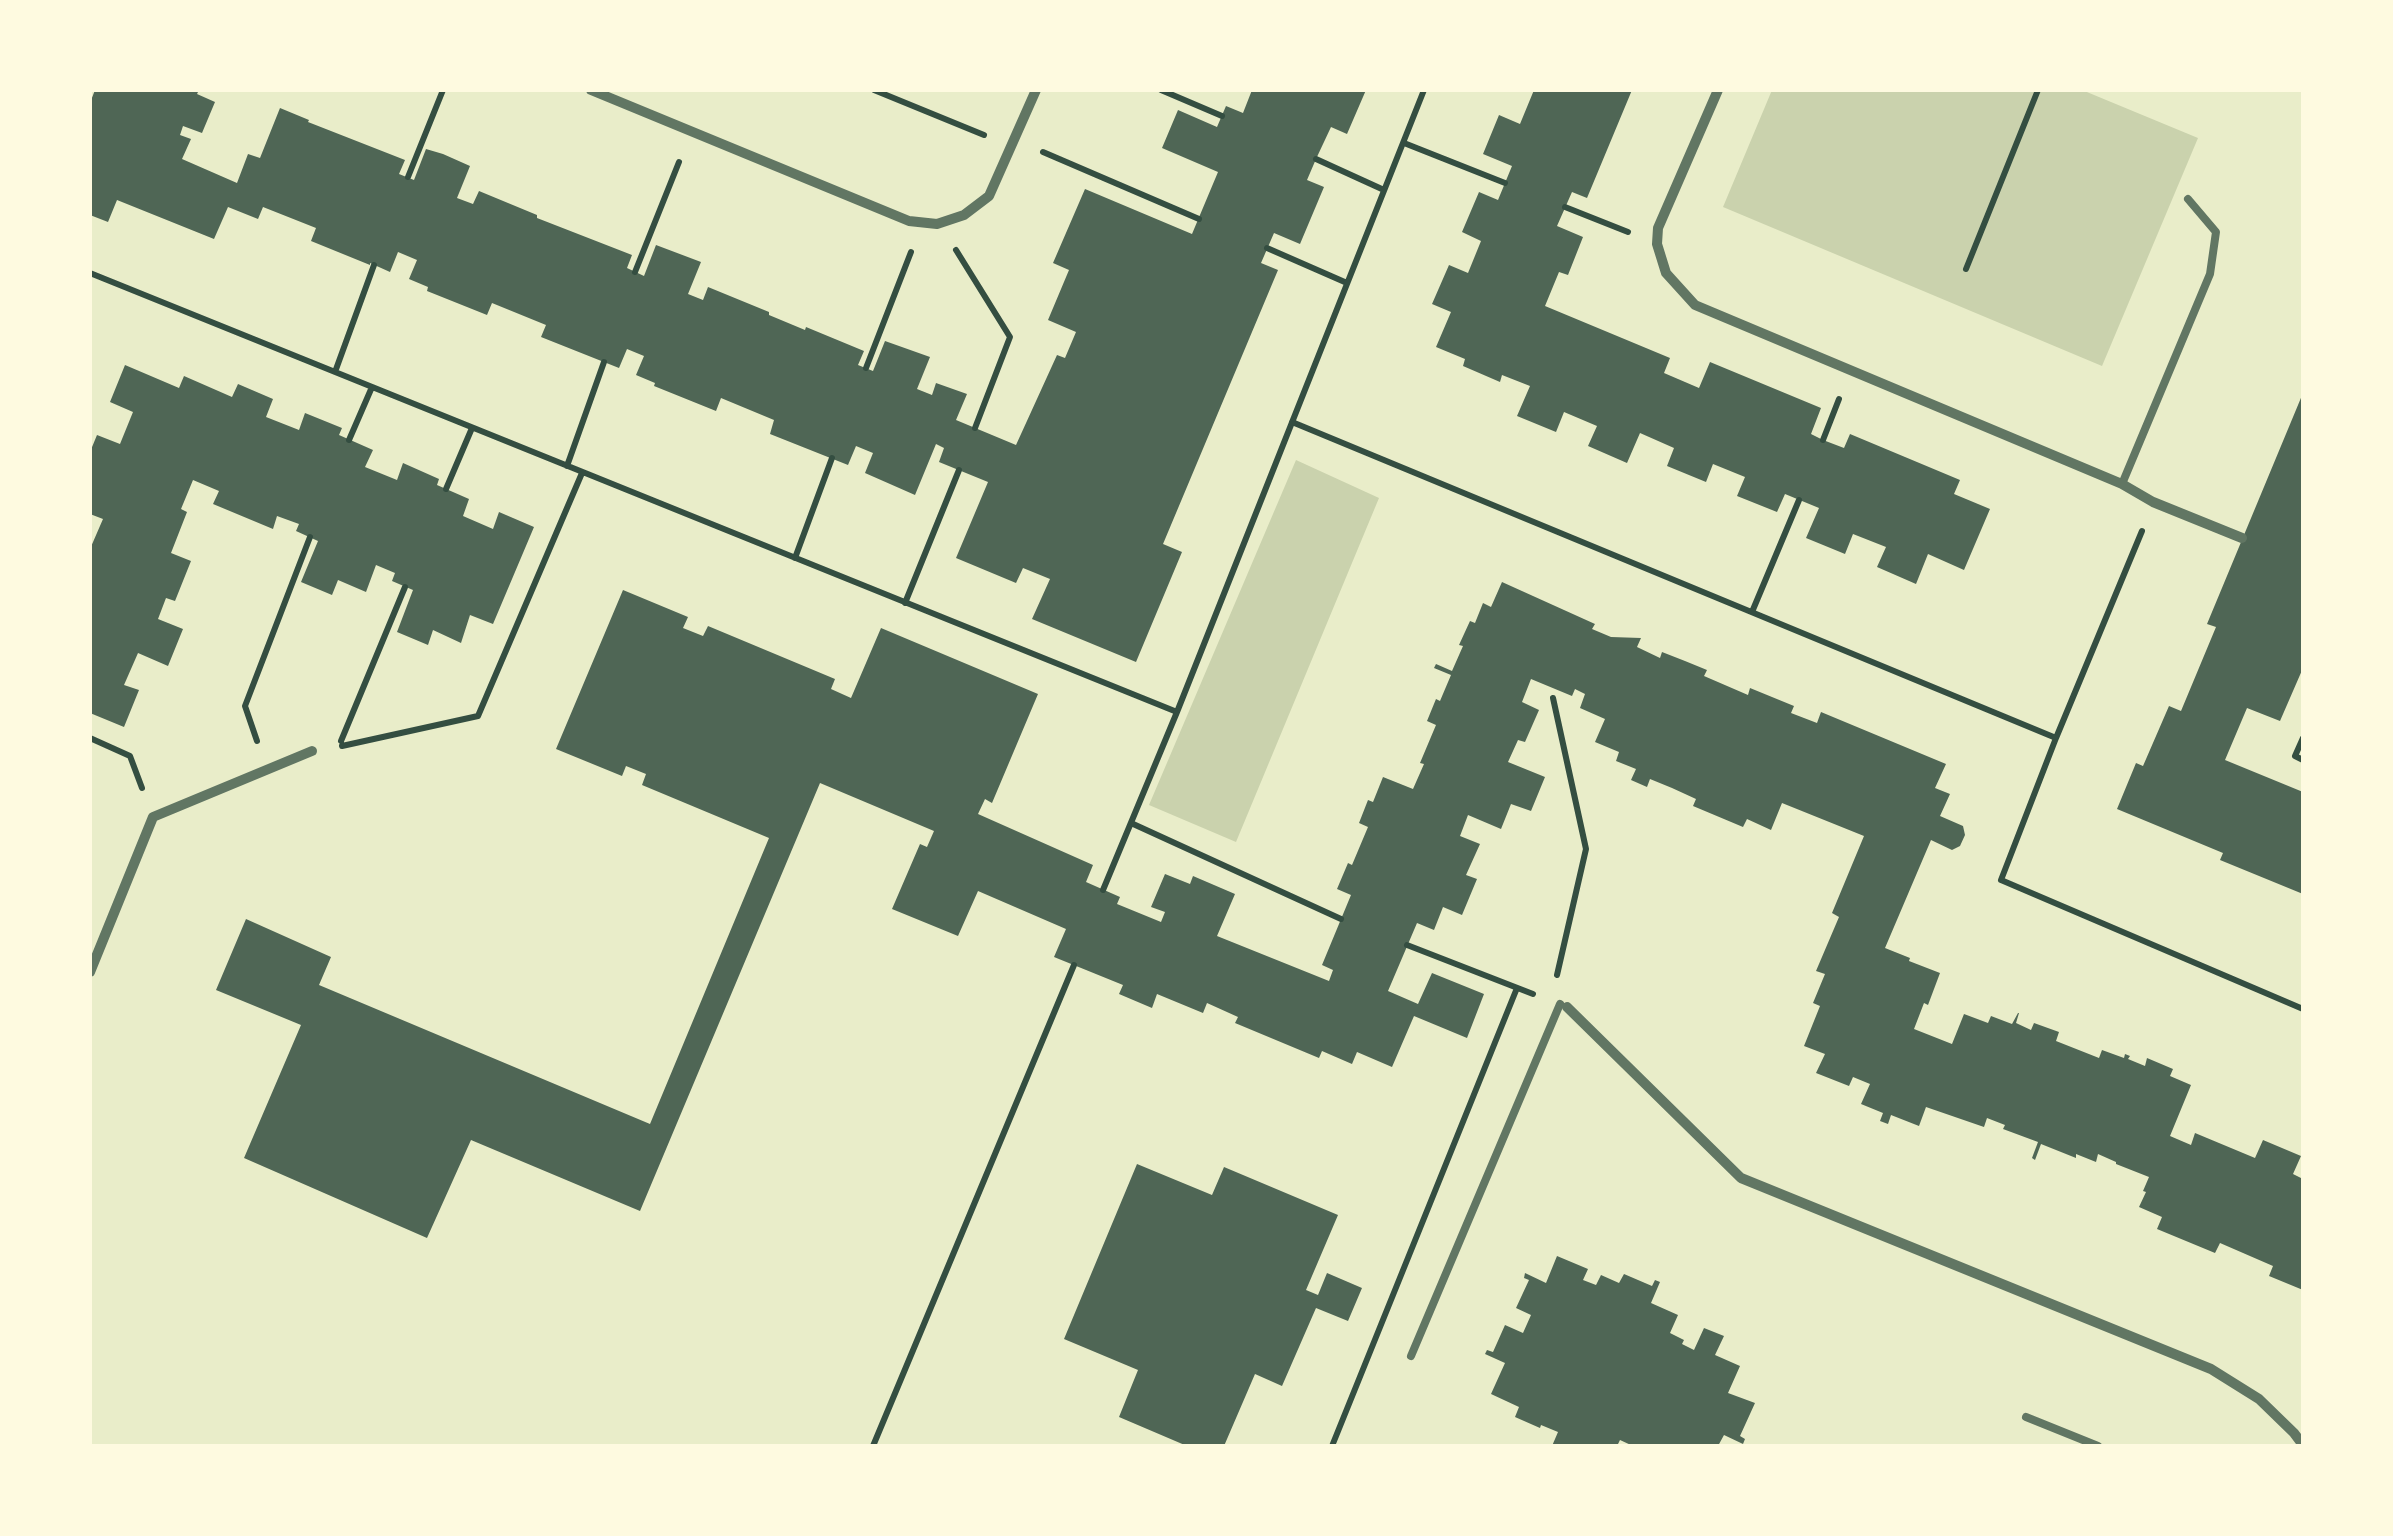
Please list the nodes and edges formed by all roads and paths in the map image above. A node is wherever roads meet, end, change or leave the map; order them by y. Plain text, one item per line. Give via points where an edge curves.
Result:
1 (443, 90) edge
2 (591, 90) edge
3 (874, 90) edge
4 (1036, 90) edge
5 (1162, 90) edge
6 (1424, 90) edge
7 (1718, 90) edge
8 (2038, 90) edge
9 (1222, 116) dead end
10 (691, 132) junction
11 (1013, 143) junction
12 (1404, 143) junction
13 (1316, 159) dead end
14 (408, 177) dead end
15 (1505, 183) dead end
16 (1384, 190) junction
17 (2188, 199) dead end
18 (1566, 206) dead end
19 (1198, 219) dead end
20 (922, 223) junction
21 (940, 224) junction
22 (1657, 244) junction
23 (1268, 248) dead end
24 (374, 264) dead end
25 (1966, 270) dead end
26 (635, 272) dead end
27 (90, 273) edge
28 (1348, 283) junction
29 (604, 362) dead end
30 (866, 368) dead end
31 (335, 372) junction
32 (372, 387) junction
33 (1292, 422) junction
34 (472, 428) junction
35 (974, 428) dead end
36 (349, 440) dead end
37 (832, 458) dead end
38 (567, 466) junction
39 (958, 470) dead end
40 (582, 472) junction
41 (2122, 484) junction
42 (446, 489) dead end
43 (1799, 500) dead end
44 (2153, 502) junction
45 (310, 537) dead end
46 (2242, 538) dead end
47 (795, 558) junction
48 (404, 587) dead end
49 (905, 603) junction
50 (1752, 612) junction
51 (1552, 698) dead end
52 (1176, 712) junction
53 (90, 738) edge
54 (2056, 738) junction
55 (2303, 738) edge
56 (312, 752) dead end
57 (2303, 760) edge
58 (268, 770) junction
59 (152, 818) junction
60 (1131, 823) junction
61 (1103, 890) dead end
62 (1341, 918) dead end
63 (1407, 945) dead end
64 (1074, 965) dead end
65 (90, 972) edge
66 (1518, 988) junction
67 (1559, 1004) junction
68 (2303, 1009) edge
69 (1411, 1356) dead end
70 (2026, 1416) dead end
71 (872, 1446) edge
72 (1332, 1446) edge
73 (2098, 1446) edge
74 (2303, 1446) edge

1 - 14 path
2 - 10 street
3 - 11 path
4 - 11 street
5 - 9 path
6 - 12 path
7 - 22 street
8 - 25 path
10 - 20 street
10 - 26 path
11 - 19 path
11 - 21 street via 990,196
12 - 15 path
12 - 16 path
13 - 16 path
16 - 28 path
17 - 41 lane via 2216,232 2210,274
18 - 22 path
20 - 21 street
20 - 30 path
21 - 35 path via 1010,337
22 - 41 street via 1666,273 1695,304
23 - 28 path
24 - 31 path
27 - 31 path
28 - 33 path
29 - 38 path
31 - 32 path
32 - 34 path
32 - 36 path
33 - 50 path
33 - 52 path
34 - 38 path
34 - 42 path
37 - 47 path
38 - 40 path
39 - 49 path
40 - 47 path
40 - 48 path via 478,716 338,746
41 - 44 street
43 - 50 path
44 - 46 street
44 - 54 path
45 - 58 path via 245,706
47 - 49 path
49 - 52 path
50 - 54 path
51 - 67 path via 1586,850
52 - 60 path
53 - 59 path via 130,756
54 - 68 path via 2002,880
55 - 57 path via 2295,756
56 - 58 street
58 - 59 street
59 - 65 street
60 - 61 path
60 - 62 path
63 - 66 path
64 - 71 path
66 - 67 path
66 - 72 path
67 - 69 lane
67 - 74 street via 1741,1178 2210,1370 2259,1398
70 - 73 lane

